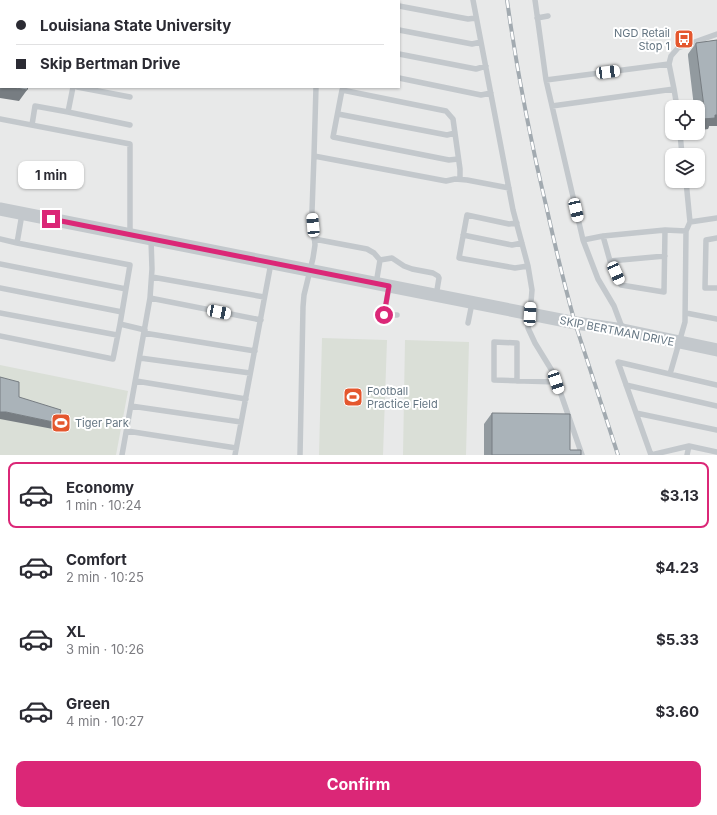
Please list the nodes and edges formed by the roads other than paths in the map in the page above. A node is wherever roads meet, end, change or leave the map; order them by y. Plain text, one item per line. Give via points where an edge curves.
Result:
1 (473, 0) edge
2 (535, 0) edge
3 (400, 6) edge
4 (548, 16) dead end
5 (476, 18) junction
6 (537, 18) junction
7 (400, 30) edge
8 (717, 34) edge
9 (481, 42) junction
10 (400, 54) edge
11 (669, 64) junction
12 (486, 66) junction
13 (400, 78) edge
14 (546, 80) junction
15 (73, 88) edge
16 (82, 88) edge
17 (316, 88) edge
18 (343, 89) edge
19 (674, 89) junction
20 (491, 93) junction
21 (130, 97) dead end
22 (676, 100) edge
23 (552, 106) junction
24 (68, 112) junction
25 (338, 114) junction
26 (0, 119) edge
27 (32, 125) junction
28 (130, 125) dead end
29 (455, 133) junction
30 (314, 156) junction
31 (458, 160) junction
32 (460, 179) junction
33 (509, 188) junction
34 (687, 188) edge
35 (0, 209) edge
36 (22, 214) junction
37 (717, 218) edge
38 (690, 222) junction
39 (517, 223) junction
40 (665, 230) junction
41 (686, 231) junction
42 (130, 235) junction
43 (463, 235) junction
44 (604, 236) junction
45 (717, 238) edge
46 (0, 239) edge
47 (151, 239) junction
48 (314, 239) junction
49 (583, 240) junction
50 (17, 242) junction
51 (522, 243) junction
52 (665, 256) junction
53 (380, 260) junction
54 (610, 261) junction
55 (271, 263) junction
56 (0, 264) edge
57 (528, 266) junction
58 (310, 270) junction
59 (152, 277) junction
60 (376, 284) junction
61 (389, 286) junction
62 (0, 288) edge
63 (717, 288) edge
64 (126, 289) junction
65 (436, 296) junction
66 (264, 297) junction
67 (150, 298) junction
68 (472, 303) junction
69 (122, 312) junction
70 (0, 313) edge
71 (686, 313) junction
72 (530, 314) junction
73 (397, 315) dead end
74 (717, 319) edge
75 (261, 320) junction
76 (468, 323) dead end
77 (120, 324) junction
78 (623, 330) junction
79 (145, 331) junction
80 (0, 336) edge
81 (117, 336) junction
82 (679, 342) junction
83 (717, 350) edge
84 (255, 351) junction
85 (140, 358) junction
86 (250, 373) junction
87 (670, 374) junction
88 (136, 381) junction
89 (517, 381) junction
90 (556, 382) junction
91 (626, 385) junction
92 (717, 385) edge
93 (246, 398) junction
94 (131, 406) junction
95 (717, 406) edge
96 (636, 413) junction
97 (241, 422) junction
98 (717, 430) edge
99 (126, 431) junction
100 (688, 446) junction
101 (236, 448) junction
102 (717, 452) edge
103 (122, 455) edge
104 (235, 455) edge
105 (300, 455) edge
106 (582, 455) edge
107 (651, 455) edge
108 (687, 455) edge

1 - 5 lane
2 - 6 lane
3 - 5 lane via 468,19
4 - 6 lane
5 - 9 lane
6 - 14 lane
7 - 9 lane via 472,44
8 - 11 lane via 678,48 671,56
9 - 12 lane
10 - 12 lane via 476,69
11 - 14 lane
11 - 19 lane
12 - 20 lane
13 - 20 lane via 481,95
14 - 23 lane
15 - 24 lane
16 - 21 lane
17 - 30 lane
18 - 25 lane
18 - 29 lane via 446,111 453,119
19 - 22 lane
19 - 23 lane
20 - 33 lane
23 - 49 lane
24 - 27 lane via 36,106
24 - 28 lane
25 - 29 lane via 447,135
25 - 31 lane via 333,137
26 - 27 lane
27 - 42 lane via 130,144
29 - 31 lane
30 - 32 lane via 446,181
30 - 48 lane
31 - 32 lane
32 - 33 lane
33 - 39 lane
34 - 38 lane
35 - 36 street, SKIP BERTMAN DRIVE
36 - 42 street, SKIP BERTMAN DRIVE
36 - 50 lane
37 - 38 lane
38 - 41 lane
39 - 43 lane via 509,224 467,215
39 - 51 lane
40 - 41 lane
40 - 44 lane
40 - 52 lane
41 - 71 lane
42 - 47 street, SKIP BERTMAN DRIVE
43 - 51 lane via 512,245
43 - 57 lane via 459,258 515,268
44 - 49 lane
44 - 54 lane
45 - 63 lane via 706,240 705,288
46 - 50 lane
47 - 55 street, SKIP BERTMAN DRIVE
47 - 59 lane
48 - 53 lane via 366,249
48 - 58 lane
49 - 78 lane via 598,279 614,306
50 - 64 lane via 130,265
51 - 57 lane
52 - 54 lane
52 - 54 lane via 664,292 621,285
53 - 60 lane
53 - 65 lane via 392,258 404,266 438,276
55 - 58 street, SKIP BERTMAN DRIVE
55 - 66 lane
56 - 64 lane
57 - 72 lane via 532,290
58 - 60 street, SKIP BERTMAN DRIVE
58 - 105 lane via 303,307
59 - 66 lane
59 - 67 lane
60 - 61 street, SKIP BERTMAN DRIVE
61 - 65 street, SKIP BERTMAN DRIVE
61 - 73 lane via 384,315
62 - 69 lane
64 - 69 lane
65 - 68 street, SKIP BERTMAN DRIVE
66 - 75 lane
67 - 75 lane
67 - 79 lane
68 - 72 street, SKIP BERTMAN DRIVE
68 - 76 lane
69 - 77 lane
70 - 81 lane
71 - 74 lane
71 - 82 lane
72 - 78 street, SKIP BERTMAN DRIVE
72 - 90 lane via 528,328
75 - 84 lane
77 - 79 lane
77 - 81 lane
78 - 82 street, SKIP BERTMAN DRIVE
79 - 84 lane
79 - 85 lane
80 - 81 lane via 113,359
82 - 83 street, SKIP BERTMAN DRIVE
82 - 87 lane
84 - 86 lane
85 - 86 lane
85 - 88 lane
86 - 93 lane
87 - 91 lane via 618,362
87 - 92 lane
88 - 93 lane
88 - 94 lane
89 - 89 lane via 494,380 494,342 517,343
89 - 90 lane
90 - 106 lane
91 - 95 lane
91 - 96 lane
93 - 97 lane
94 - 97 lane
94 - 99 lane
96 - 98 lane
96 - 107 lane
97 - 101 lane
99 - 101 lane
99 - 103 lane
100 - 102 lane
100 - 107 lane
100 - 108 lane
101 - 104 lane

